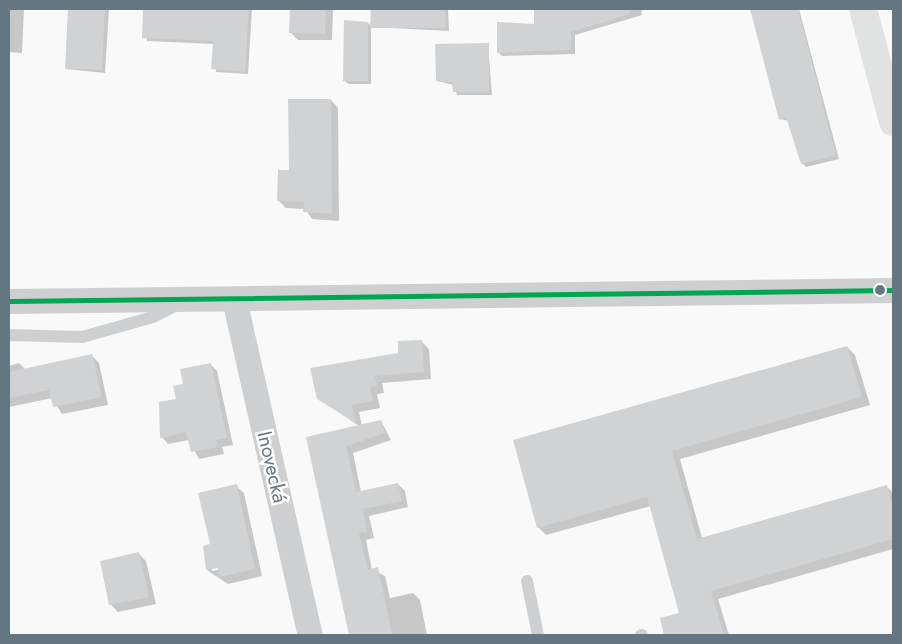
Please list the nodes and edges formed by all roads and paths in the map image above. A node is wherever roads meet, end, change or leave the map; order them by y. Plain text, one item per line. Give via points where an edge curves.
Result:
1 (863, 9) edge
2 (893, 122) edge
3 (893, 290) edge
4 (186, 299) junction
5 (234, 299) junction
6 (9, 301) edge
7 (9, 335) edge
8 (527, 581) dead end
9 (310, 635) edge
10 (538, 635) edge

1 - 2 main road
3 - 5 street
4 - 5 street
4 - 6 street
4 - 7 lane via 153,317 82,336
5 - 9 street, Inovecká
8 - 10 lane

